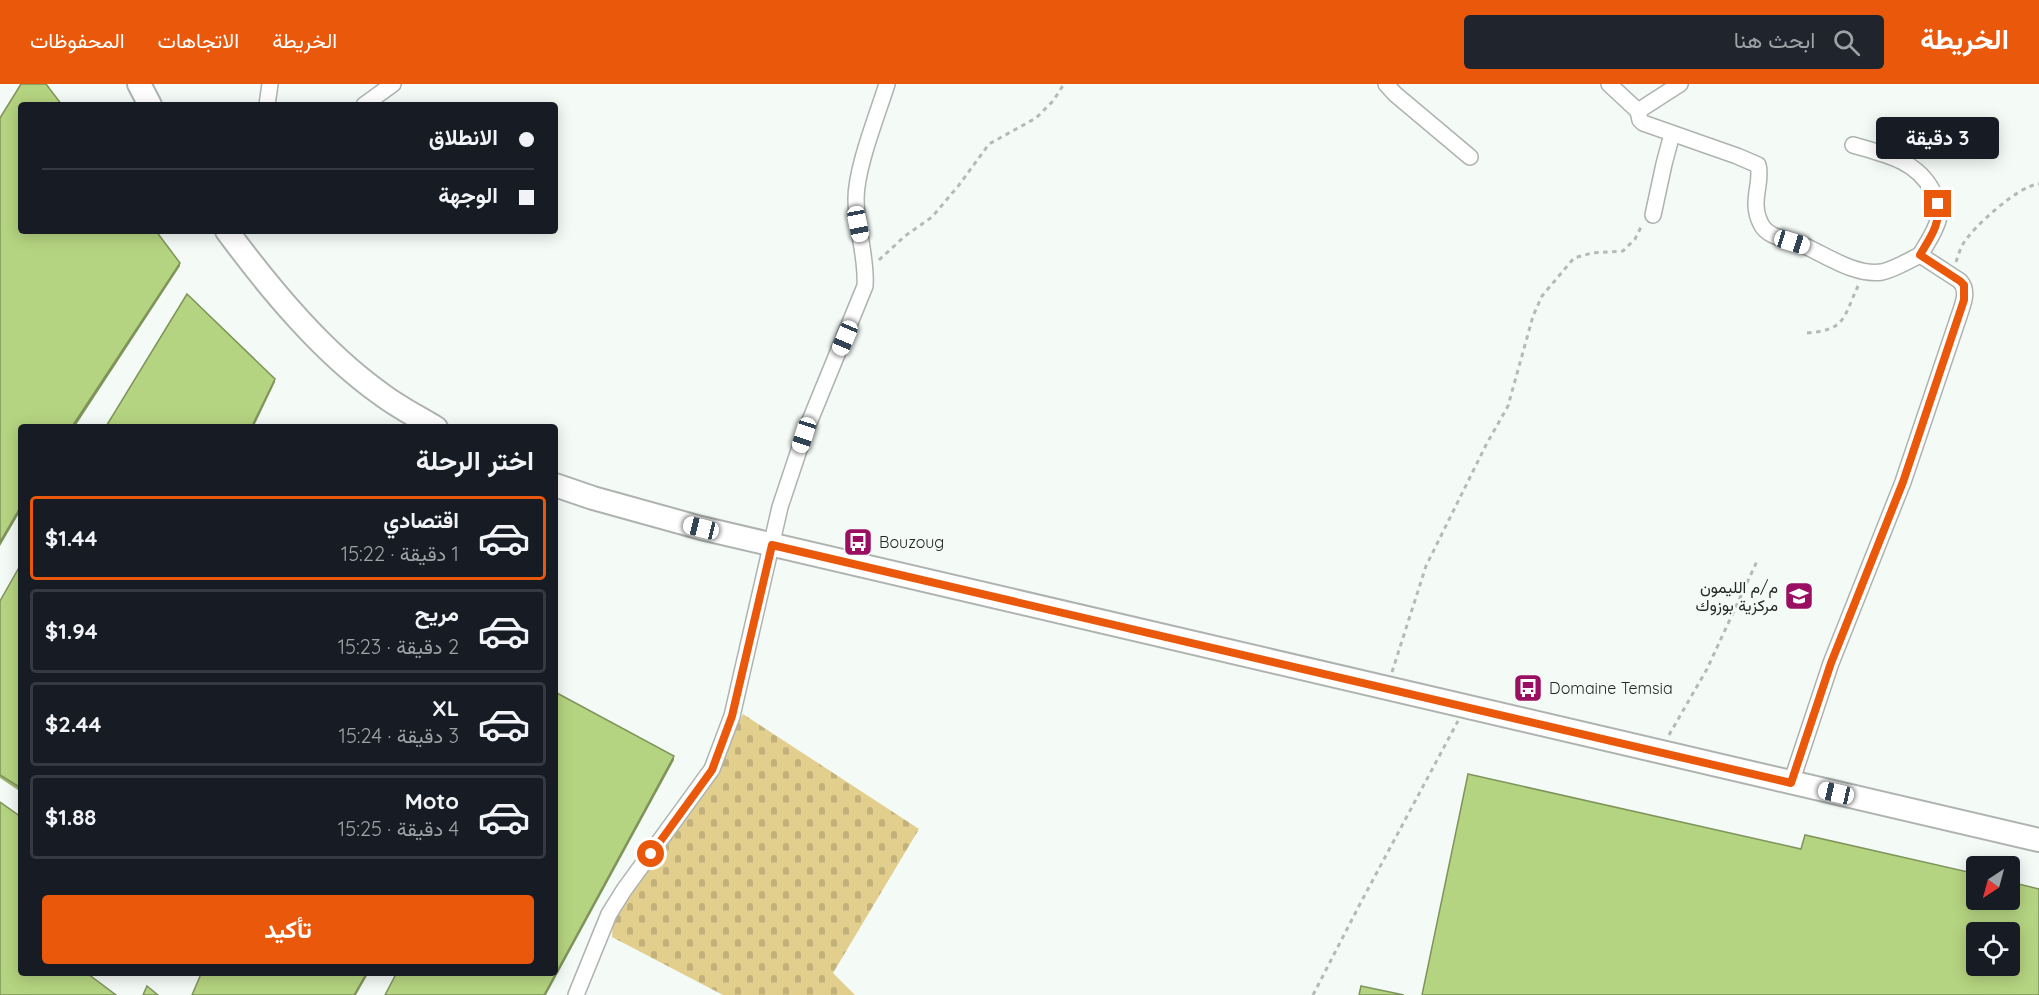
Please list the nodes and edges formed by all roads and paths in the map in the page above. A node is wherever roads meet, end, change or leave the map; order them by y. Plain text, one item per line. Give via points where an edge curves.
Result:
1 (139, 84) edge
2 (270, 84) edge
3 (393, 84) edge
4 (886, 84) edge
5 (1064, 84) edge
6 (1386, 84) edge
7 (1609, 84) edge
8 (1680, 84) edge
9 (148, 102) edge
10 (267, 102) edge
11 (368, 102) edge
12 (1638, 111) junction
13 (1672, 134) junction
14 (1853, 144) dead end
15 (1470, 157) dead end
16 (2039, 184) edge
17 (1653, 215) joint
18 (229, 234) edge
19 (1920, 255) junction
20 (866, 270) junction
21 (1864, 270) junction
22 (1951, 274) junction
23 (1807, 333) dead end
24 (429, 424) edge
25 (558, 485) edge
26 (772, 545) junction
27 (1758, 559) dead end
28 (1387, 688) junction
29 (1466, 707) junction
30 (1659, 752) junction
31 (1791, 783) junction
32 (2039, 840) edge
33 (576, 995) edge
34 (1313, 995) edge

1 - 9 main road
2 - 10 street
3 - 11 street
4 - 20 street via 858,176 856,199
5 - 20 path via 1036,118 989,144 932,217
6 - 15 street
7 - 12 street
8 - 12 street
12 - 13 street via 1643,123
13 - 17 street
13 - 21 street via 1758,165 1755,202 1761,226 1823,257
14 - 19 street via 1908,163 1930,185 1939,218
16 - 22 path via 2018,191 1979,226 1963,243
17 - 28 path via 1623,251 1575,258 1542,296 1508,406 1426,566
18 - 24 main road via 266,283 341,361 381,395
19 - 21 street via 1882,272
19 - 22 street
20 - 26 street via 865,286 804,435
21 - 23 path via 1840,322 1830,330
22 - 31 street via 1964,285 1959,316 1903,482 1831,663
25 - 26 main road via 665,519
26 - 28 main road
26 - 33 street via 732,716 712,770 609,914
27 - 30 path via 1707,669
28 - 29 main road
29 - 30 main road
29 - 34 path
30 - 31 main road
31 - 32 main road

